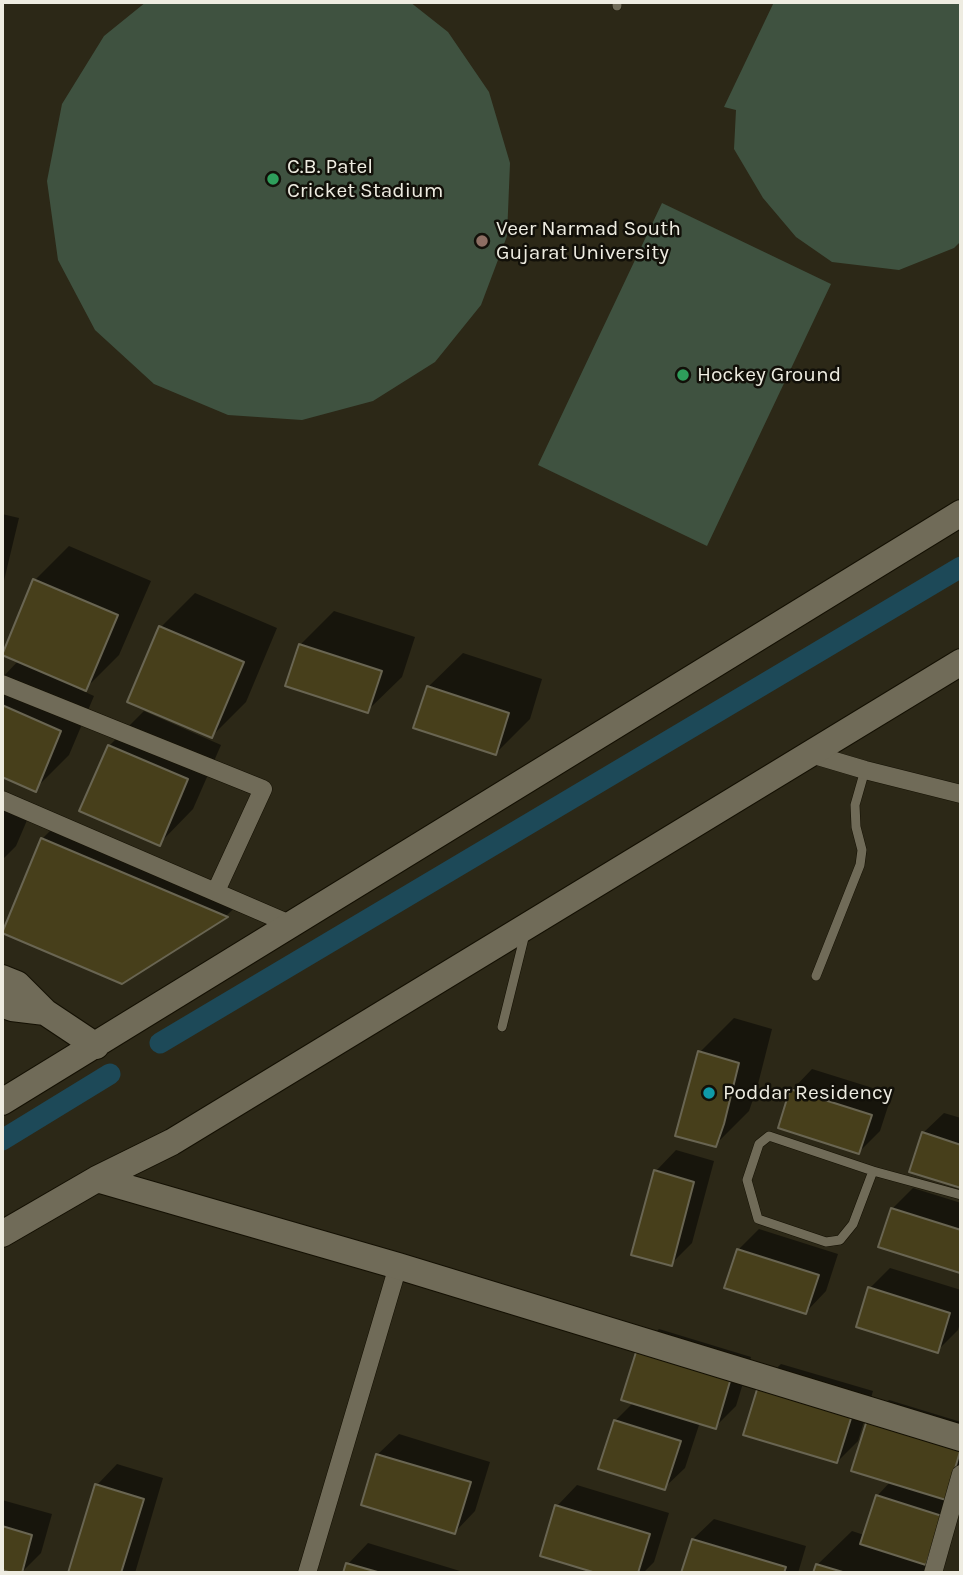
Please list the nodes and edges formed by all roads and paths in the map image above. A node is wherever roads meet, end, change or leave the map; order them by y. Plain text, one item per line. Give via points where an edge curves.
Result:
1 (961, 513) edge
2 (961, 662) edge
3 (2, 684) edge
4 (811, 754) junction
5 (864, 770) junction
6 (961, 794) edge
7 (2, 800) edge
8 (216, 891) junction
9 (292, 925) junction
10 (527, 926) junction
11 (816, 976) dead end
12 (2, 978) edge
13 (2, 1004) edge
14 (45, 1012) junction
15 (502, 1027) dead end
16 (96, 1046) junction
17 (2, 1102) edge
18 (873, 1171) junction
19 (97, 1179) junction
20 (961, 1195) edge
21 (2, 1234) edge
22 (398, 1266) junction
23 (961, 1438) edge
24 (961, 1474) edge
25 (307, 1573) edge
26 (933, 1573) edge

1 - 9 street
2 - 4 street
3 - 8 street via 263,789
4 - 5 street
4 - 10 street
5 - 6 street
5 - 11 lane via 855,805 860,865
7 - 8 street
8 - 9 street
9 - 16 street
10 - 15 lane
10 - 19 street via 172,1142
12 - 14 street via 16,984
13 - 14 street
14 - 16 street
16 - 17 street
18 - 18 lane via 769,1136 760,1144 747,1181 758,1219 826,1242 840,1240 853,1224
18 - 20 lane
19 - 21 street
19 - 22 street
22 - 23 street
22 - 25 street
24 - 26 street

